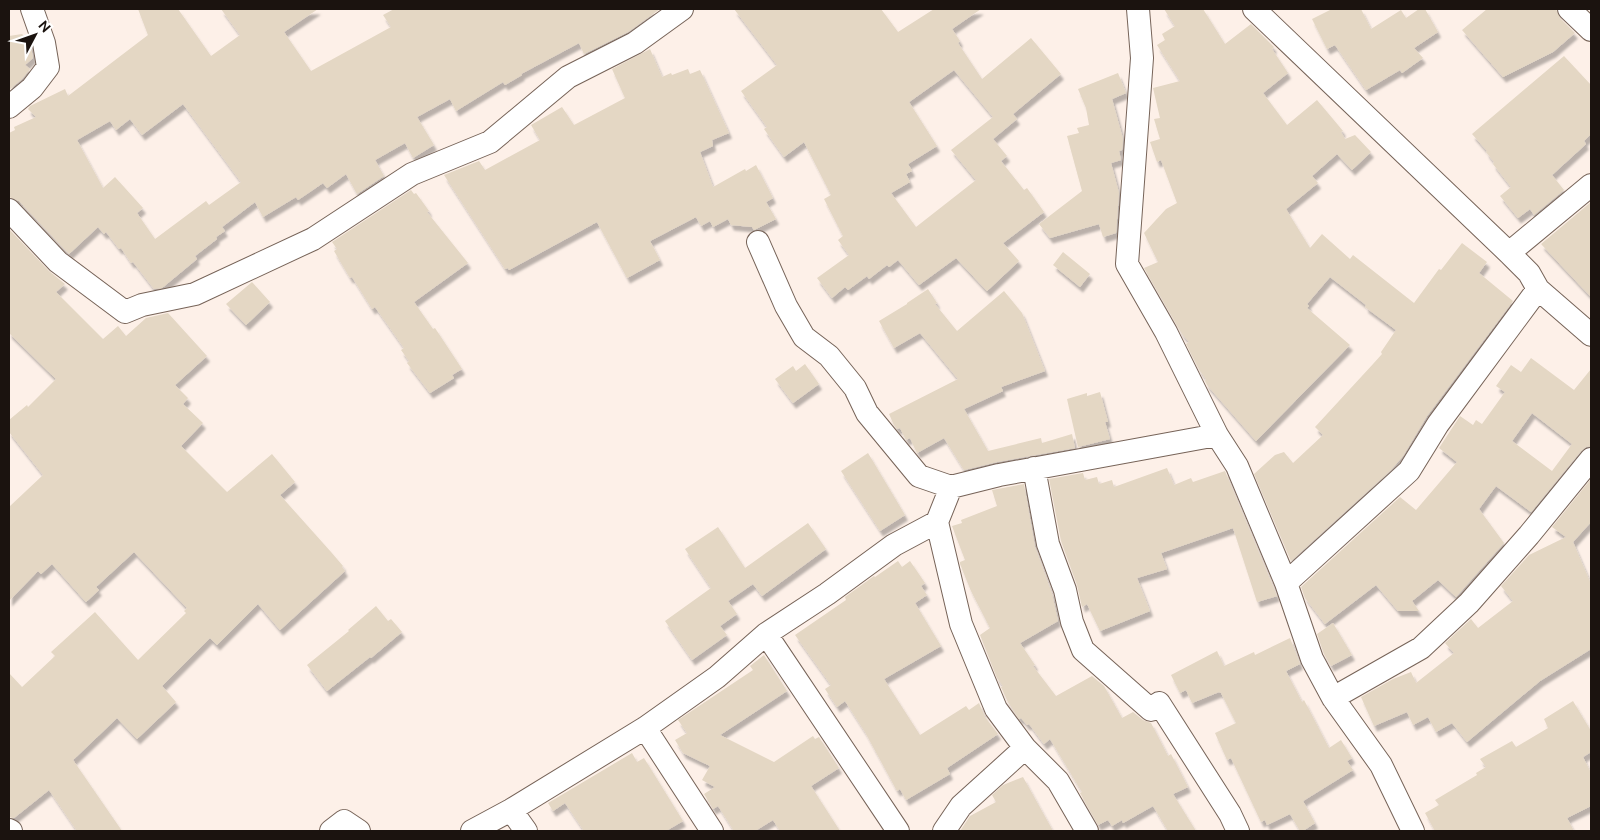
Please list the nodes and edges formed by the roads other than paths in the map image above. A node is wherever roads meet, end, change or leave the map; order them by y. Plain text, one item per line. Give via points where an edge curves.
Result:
1 (32, 9) edge
2 (682, 9) edge
3 (1138, 9) edge
4 (1254, 9) edge
5 (1569, 9) edge
6 (1591, 30) edge
7 (9, 106) edge
8 (1591, 185) edge
9 (9, 210) edge
10 (758, 242) dead end
11 (1509, 253) junction
12 (1538, 289) junction
13 (1591, 335) edge
14 (1217, 435) junction
15 (1591, 459) edge
16 (1034, 468) junction
17 (951, 487) junction
18 (936, 522) junction
19 (1286, 583) junction
20 (766, 634) junction
21 (1333, 698) junction
22 (645, 728) junction
23 (1025, 748) junction
24 (511, 810) junction
25 (331, 831) edge
26 (359, 831) edge
27 (472, 831) edge
28 (526, 831) edge
29 (712, 831) edge
30 (898, 831) edge
31 (944, 831) edge
32 (1087, 831) edge
33 (1238, 831) edge
34 (1413, 831) edge

1 - 7 street via 44,43 48,67 32,88
2 - 9 street via 635,43 568,77 490,142 412,174 313,239 195,294 142,305 125,312 58,262
3 - 14 street via 1142,58 1127,264 1166,332
4 - 11 street
5 - 6 street
8 - 11 street
10 - 17 street via 786,306 804,337 829,356 855,388 867,413 919,476
11 - 12 street via 1529,273
12 - 13 street
12 - 19 street via 1438,424 1409,470
14 - 16 street
14 - 19 street via 1237,466
15 - 21 street via 1469,603 1421,648
16 - 17 street
16 - 33 street via 1048,544 1082,650 1151,710 1160,704
17 - 18 street
18 - 20 street via 894,545
18 - 23 street via 961,624 996,709
19 - 21 street via 1312,659
20 - 22 street via 717,677
20 - 30 street
21 - 34 street via 1381,765
22 - 24 street
22 - 29 street
23 - 31 street via 961,806
23 - 32 street via 1058,781
24 - 27 street
24 - 28 street
25 - 26 street via 344,821

